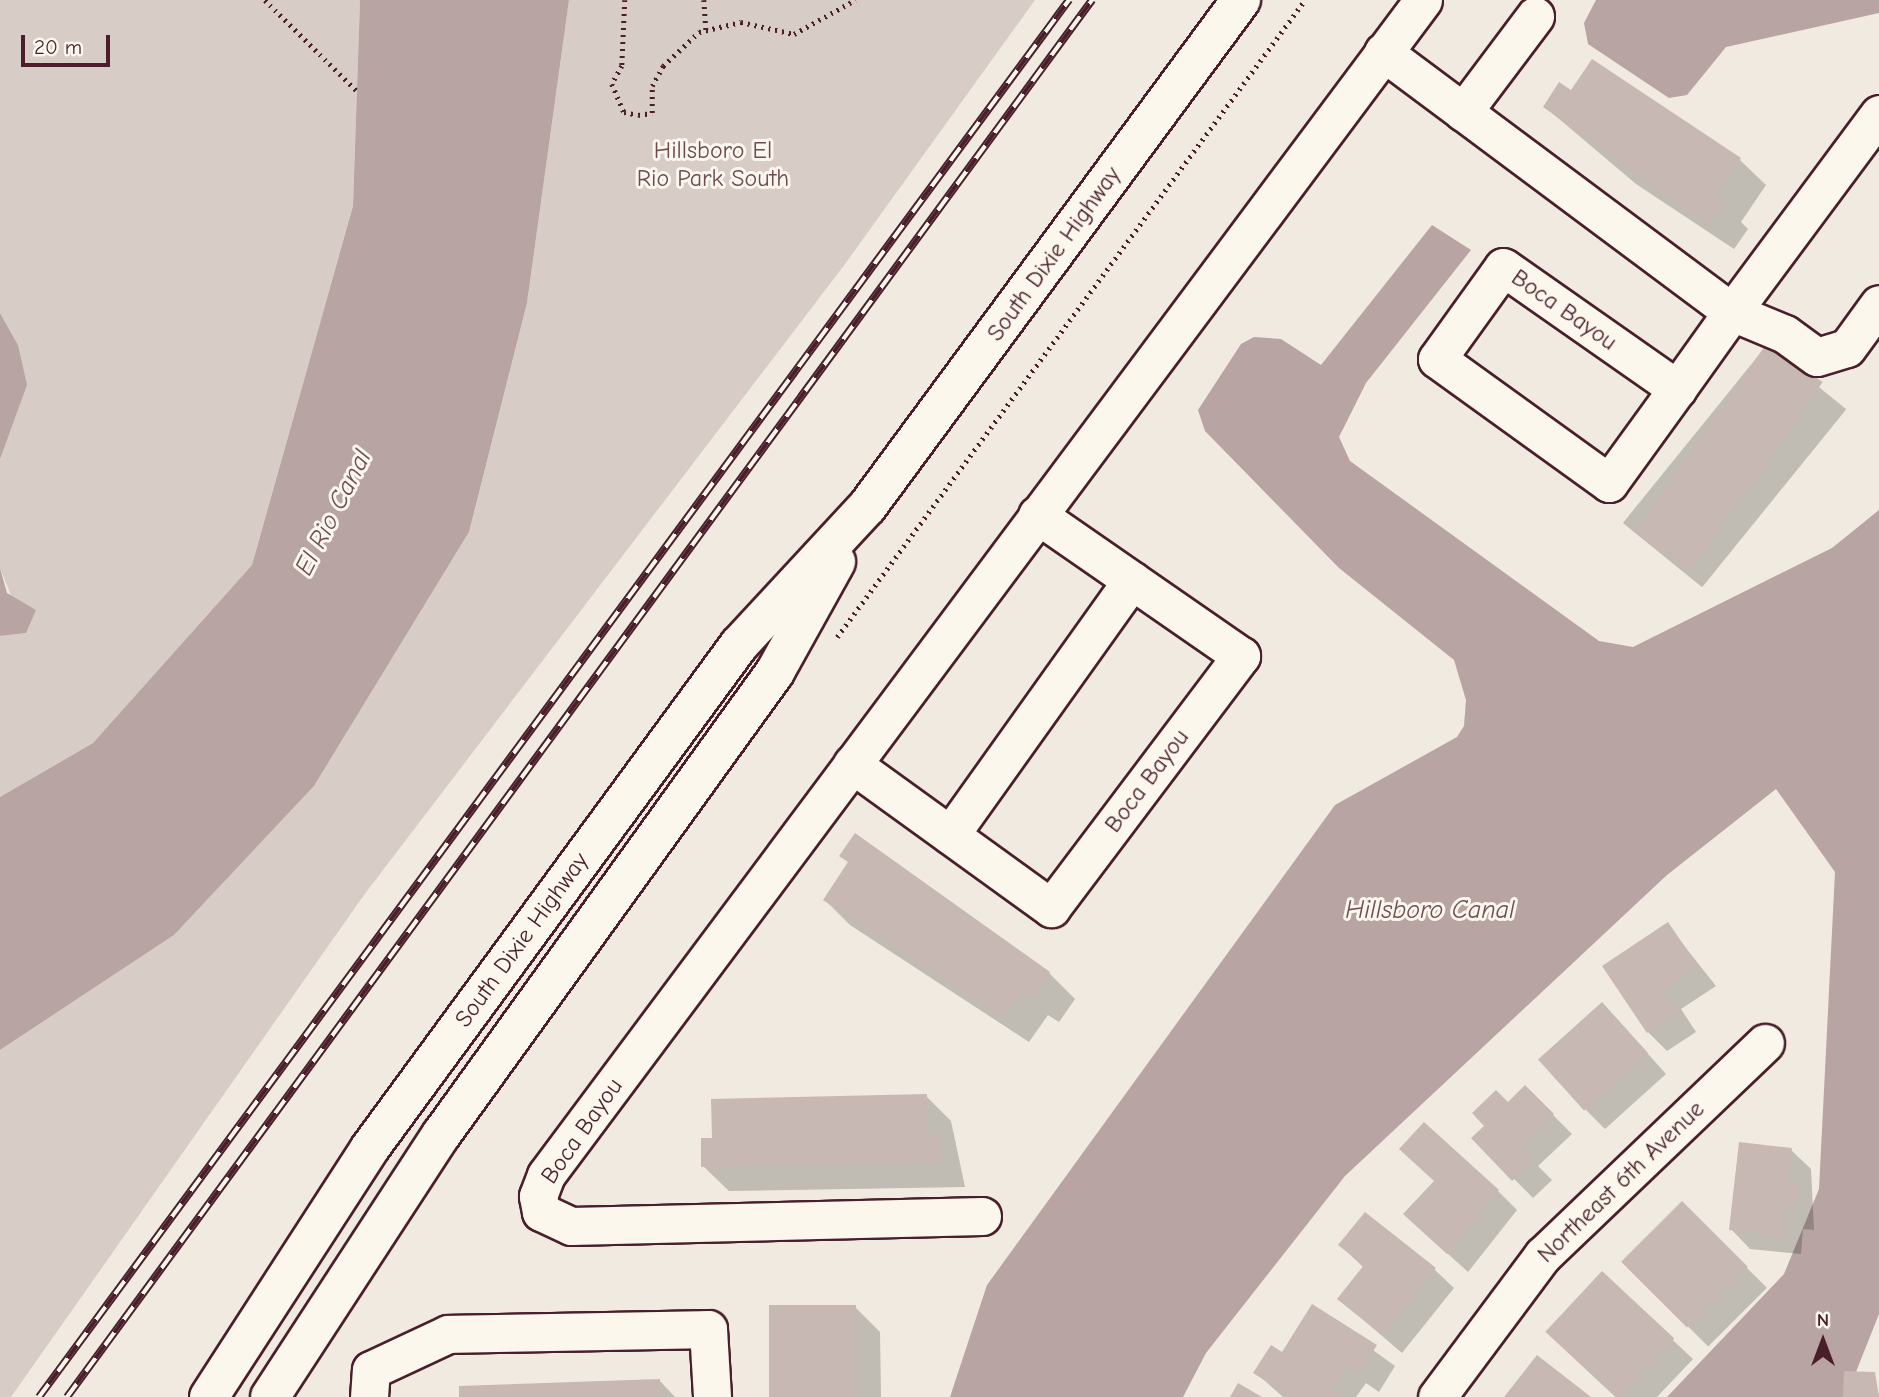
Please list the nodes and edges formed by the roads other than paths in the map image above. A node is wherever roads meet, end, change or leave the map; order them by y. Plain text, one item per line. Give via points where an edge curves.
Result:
1 (1241, 0) edge
2 (1423, 0) edge
3 (1535, 16) dead end
4 (1382, 51) junction
5 (1464, 112) junction
6 (1879, 114) edge
7 (1879, 304) edge
8 (1732, 312) junction
9 (1677, 389) junction
10 (867, 507) junction
11 (1037, 515) junction
12 (1132, 580) junction
13 (852, 764) junction
14 (950, 835) junction
15 (1765, 1043) dead end
16 (982, 1216) dead end
17 (209, 1397) edge
18 (270, 1397) edge
19 (369, 1397) edge
20 (712, 1397) edge
21 (1437, 1397) edge

1 - 10 main road, South Dixie Highway
2 - 4 street, Boca Bayou
3 - 5 street
4 - 5 street
4 - 11 street, Boca Bayou
5 - 8 street
6 - 8 street, Boca Bayou
7 - 8 street via 1847,348 1817,357 1785,334
8 - 9 street, Boca Bayou
9 - 9 street, Boca Bayou via 1609,483 1437,359 1503,267
10 - 17 main road, South Dixie Highway via 723,668 370,1148
10 - 18 main road, South Dixie Highway via 775,672 441,1135
11 - 12 street, Boca Bayou
11 - 13 street, Boca Bayou
12 - 14 street
12 - 14 street, Boca Bayou via 1241,656 1051,908
13 - 14 street, Boca Bayou
13 - 16 street, Boca Bayou via 546,1175 538,1196 541,1212 571,1226
15 - 21 street, Northeast 6th Avenue via 1543,1255
19 - 20 street via 371,1370 448,1334 708,1329

